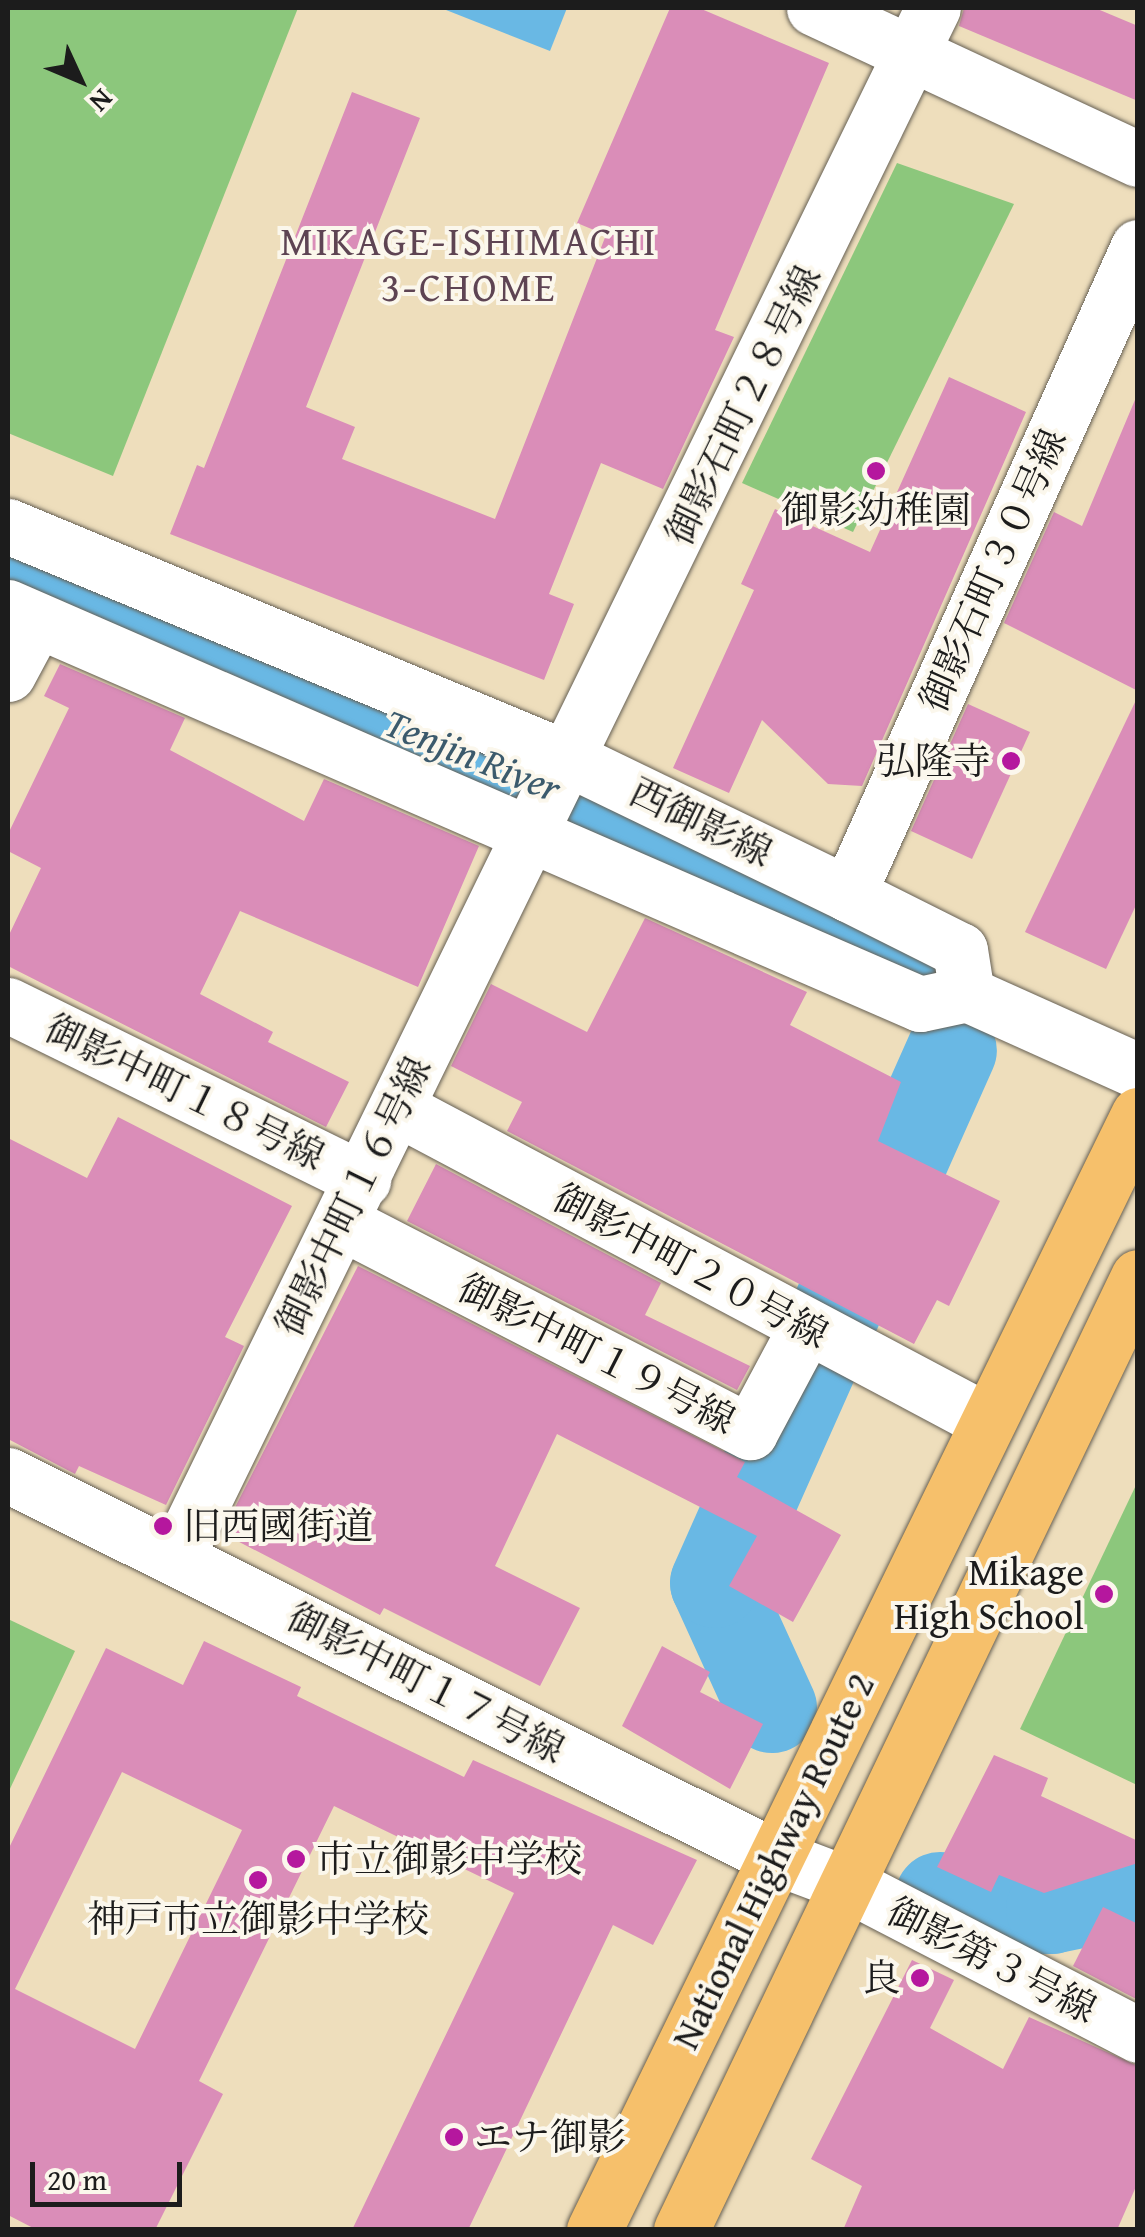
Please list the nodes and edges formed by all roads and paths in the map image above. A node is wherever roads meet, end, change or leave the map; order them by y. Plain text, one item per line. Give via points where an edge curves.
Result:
1 (814, 8) edge
2 (924, 29) edge
3 (1138, 158) edge
4 (1138, 247) edge
5 (8, 526) edge
6 (22, 613) edge
7 (8, 674) edge
8 (552, 793) junction
9 (848, 894) junction
10 (967, 994) junction
11 (8, 1005) edge
12 (1138, 1071) edge
13 (397, 1108) junction
14 (1138, 1115) edge
15 (352, 1201) junction
16 (1138, 1277) edge
17 (818, 1335) junction
18 (987, 1421) junction
19 (8, 1475) edge
20 (176, 1558) junction
21 (773, 1856) junction
22 (846, 1884) junction
23 (1138, 2035) edge
24 (594, 2230) edge
25 (682, 2230) edge

1 - 2 street
2 - 3 street
2 - 8 street, 御影石町２８号線
4 - 9 street, 御影石町３０号線
5 - 8 street, 西御影線
6 - 7 street
6 - 8 street, 西御影線
8 - 9 street, 西御影線
8 - 10 street, 西御影線 via 920,1004
8 - 13 street, 御影中町１６号線
9 - 10 street, 西御影線 via 960,950
10 - 12 street
11 - 15 street, 御影中町１８号線
13 - 15 street, 御影中町１６号線
13 - 17 street, 御影中町２０号線
14 - 18 highway, National Highway Route 2
15 - 17 street, 御影中町１９号線 via 750,1432
15 - 20 street, 御影中町１６号線
16 - 22 highway, National Highway Route 2
17 - 18 street, 御影中町２０号線
18 - 21 highway, National Highway Route 2
19 - 20 street, 御影中町１７号線
20 - 21 street, 御影中町１７号線
21 - 22 street, 御影中町１７号線
21 - 24 highway, National Highway Route 2
22 - 23 street, 御影第３号線
22 - 25 highway, National Highway Route 2

